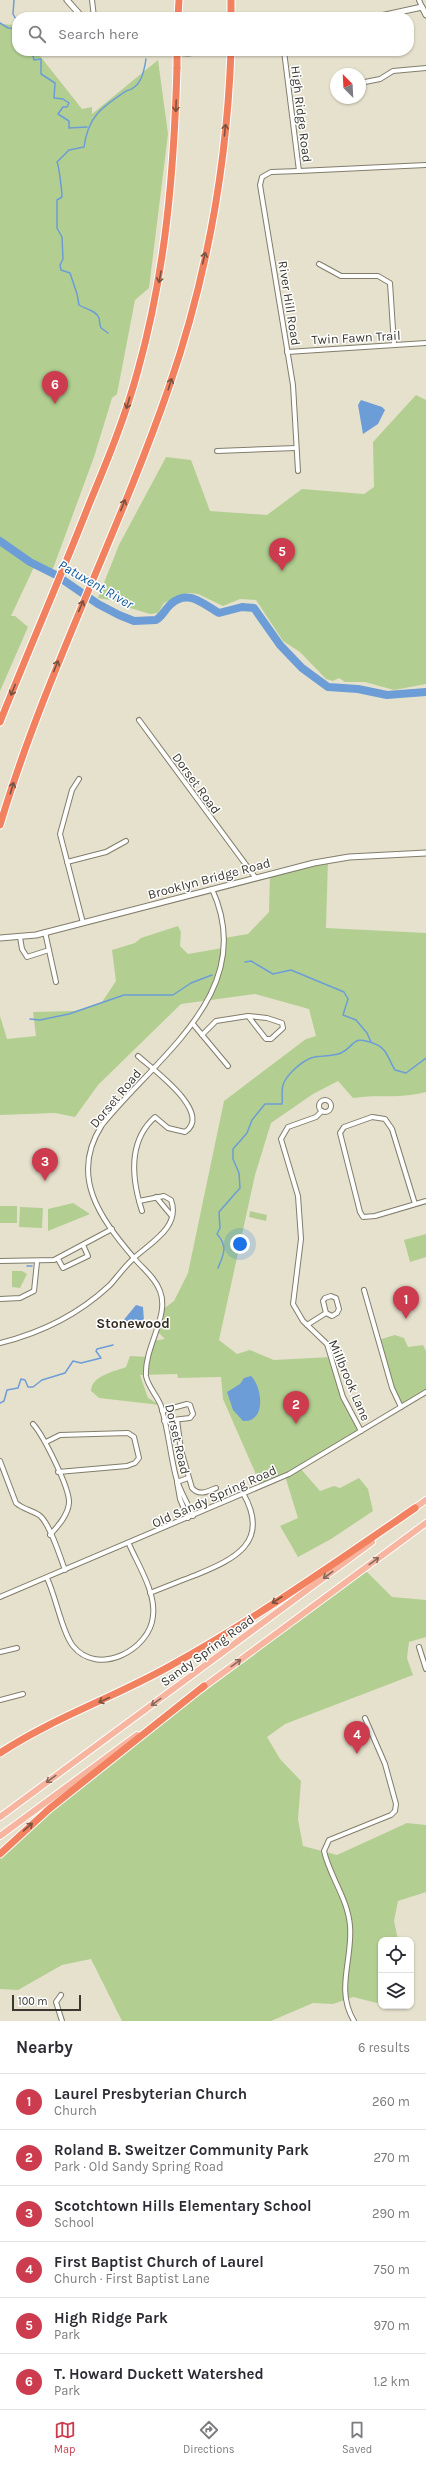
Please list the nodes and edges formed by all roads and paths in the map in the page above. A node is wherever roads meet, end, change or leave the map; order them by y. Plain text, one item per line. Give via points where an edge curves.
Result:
1 (66, 0) edge
2 (92, 0) edge
3 (179, 0) edge
4 (231, 0) edge
5 (419, 0) edge
6 (422, 7) junction
7 (77, 12) edge
8 (93, 12) edge
9 (178, 12) edge
10 (231, 12) edge
11 (399, 12) edge
12 (426, 15) edge
13 (177, 56) edge
14 (230, 56) edge
15 (285, 56) edge
16 (426, 68) edge
17 (366, 82) edge
18 (426, 165) edge
19 (299, 172) junction
20 (319, 264) dead end
21 (426, 343) edge
22 (394, 345) junction
23 (287, 352) junction
24 (296, 448) junction
25 (217, 451) dead end
26 (298, 471) dead end
27 (139, 720) dead end
28 (0, 722) edge
29 (79, 780) dead end
30 (0, 825) edge
31 (126, 841) dead end
32 (426, 853) edge
33 (67, 862) junction
34 (255, 877) junction
35 (212, 889) junction
36 (83, 923) junction
37 (45, 932) junction
38 (20, 937) junction
39 (0, 938) edge
40 (49, 950) junction
41 (56, 982) dead end
42 (248, 1016) junction
43 (193, 1024) junction
44 (202, 1035) junction
45 (138, 1056) dead end
46 (228, 1066) dead end
47 (153, 1069) junction
48 (322, 1111) dead end
49 (156, 1197) junction
50 (139, 1201) junction
51 (426, 1201) edge
52 (415, 1204) junction
53 (142, 1211) dead end
54 (171, 1215) junction
55 (112, 1229) junction
56 (83, 1245) junction
57 (134, 1258) junction
58 (58, 1259) junction
59 (0, 1261) edge
60 (37, 1262) junction
61 (364, 1290) dead end
62 (0, 1299) edge
63 (326, 1313) junction
64 (307, 1325) junction
65 (0, 1343) edge
66 (426, 1392) edge
67 (401, 1407) junction
68 (162, 1412) junction
69 (176, 1420) junction
70 (164, 1421) junction
71 (33, 1424) dead end
72 (361, 1431) junction
73 (46, 1442) junction
74 (0, 1461) edge
75 (58, 1472) junction
76 (188, 1478) junction
77 (178, 1482) junction
78 (216, 1488) dead end
79 (243, 1493) junction
80 (426, 1500) edge
81 (415, 1508) junction
82 (193, 1516) junction
83 (188, 1518) junction
84 (426, 1523) edge
85 (50, 1535) junction
86 (129, 1544) junction
87 (65, 1570) junction
88 (47, 1578) junction
89 (150, 1593) junction
90 (0, 1597) edge
91 (420, 1647) dead end
92 (17, 1648) dead end
93 (0, 1652) edge
94 (426, 1669) edge
95 (204, 1686) junction
96 (23, 1694) dead end
97 (0, 1700) edge
98 (365, 1718) dead end
99 (50, 1725) junction
100 (0, 1753) edge
101 (0, 1759) edge
102 (0, 1817) edge
103 (0, 1836) edge
104 (0, 1854) edge
105 (61, 1995) dead end
106 (62, 2021) edge
107 (354, 2021) edge

1 - 7 street
2 - 8 street
3 - 9 highway
4 - 10 highway
5 - 6 street
6 - 11 street
6 - 12 street
13 -> 28 highway, bridge via 173,170 165,246 147,338 125,414
30 -> 14 highway via 28,740 167,392 196,296 220,170
15 - 19 street, High Ridge Road
16 - 17 street via 393,71 380,79
18 - 19 street, High Ridge Road
19 - 23 street, River Hill Road via 271,172 262,177 260,185
20 - 22 street via 341,276 378,276 390,283
21 - 22 street, Twin Fawn Trail
22 - 23 street, Twin Fawn Trail
23 - 24 street, River Hill Road via 294,393
24 - 25 street
24 - 26 street, River Hill Road
27 - 34 street, Dorset Road
29 - 33 street via 72,790 61,828 61,840
31 - 33 street via 113,849
32 - 34 street, Brooklyn Bridge Road via 328,860
33 - 36 street
34 - 35 street, Brooklyn Bridge Road
35 - 36 street, Brooklyn Bridge Road
35 - 43 street, Dorset Road via 222,917 224,948 210,999
36 - 37 street, Brooklyn Bridge Road
37 - 38 street, Brooklyn Bridge Road
37 - 40 street
38 - 39 street, Brooklyn Bridge Road
38 - 40 street via 22,949 27,957
40 - 41 street
42 - 42 street via 282,1023 283,1028 271,1039 266,1039
42 - 44 street via 216,1021
43 - 44 street
43 - 47 street, Dorset Road
44 - 46 street
45 - 47 street
47 - 50 street via 187,1102 191,1109 191,1122 185,1132 168,1128 155,1117 147,1126 138,1143 134,1165 134,1185
47 - 55 street, Dorset Road via 102,1125 91,1150 88,1167 91,1192 99,1211
48 - 64 street, Millbrook Lane via 316,1117 288,1127 281,1139 298,1196 301,1239 292,1300 296,1311
49 - 50 street
49 - 54 street
49 - 54 street via 170,1199
50 - 53 street
51 - 52 street
52 - 52 street via 371,1217 365,1218 362,1215 342,1146 340,1133 344,1127 372,1117 385,1119 392,1129
54 - 57 street via 165,1231
55 - 56 street
55 - 57 street, Dorset Road
56 - 58 street
56 - 58 street via 88,1256 85,1259 63,1268
57 - 65 street via 106,1288 78,1310 32,1333
57 - 68 street, Dorset Road via 157,1284 162,1299 162,1310 151,1345 146,1375
58 - 60 street
59 - 60 street
60 - 62 street via 34,1291 22,1297
61 - 67 street via 392,1388
63 - 63 street via 332,1316 338,1311 334,1296 323,1301
63 - 64 street
64 - 72 street, Millbrook Lane via 327,1344 343,1397
66 - 67 street, Old Sandy Spring Road
67 - 72 street, Old Sandy Spring Road
68 - 69 street via 190,1405 192,1416
68 - 70 street, Dorset Road
69 - 70 street
69 - 76 street
70 - 77 street, Dorset Road
71 - 73 street via 42,1433
72 - 79 street, Old Sandy Spring Road via 288,1474
73 - 75 street
73 - 75 street via 60,1435 128,1433 134,1437 139,1458 135,1463 127,1466
74 - 85 street via 16,1503 39,1516
75 - 85 street via 69,1504 62,1521
76 - 77 street
76 - 78 street via 196,1492 205,1493
77 - 82 street, Dorset Road
77 - 83 street via 180,1499
79 - 82 street, Old Sandy Spring Road
79 - 89 street via 250,1511 253,1530 243,1550 223,1563
80 - 81 main road, Sandy Spring Road
81 -> 99 highway via 312,1578 197,1651 124,1691
81 -> 102 main road, Sandy Spring Road
82 - 83 street, Old Sandy Spring Road
83 - 86 street, Old Sandy Spring Road
95 -> 84 main road
85 - 87 street
86 - 87 street, Old Sandy Spring Road
86 - 89 street
87 - 88 street, Old Sandy Spring Road
88 - 89 street via 71,1643 83,1655 101,1661 112,1659 129,1650 146,1636 154,1614
88 - 90 street, Old Sandy Spring Road
91 - 94 street
92 - 93 street
95 - 103 main road
104 -> 95 highway via 49,1809
96 - 97 street
98 - 107 street via 385,1764 396,1804 395,1811 391,1815 329,1840 324,1851 347,1908 350,1924 351,1940 344,1980 345,2000
99 - 100 highway
99 - 101 highway
105 - 106 street via 56,2002

